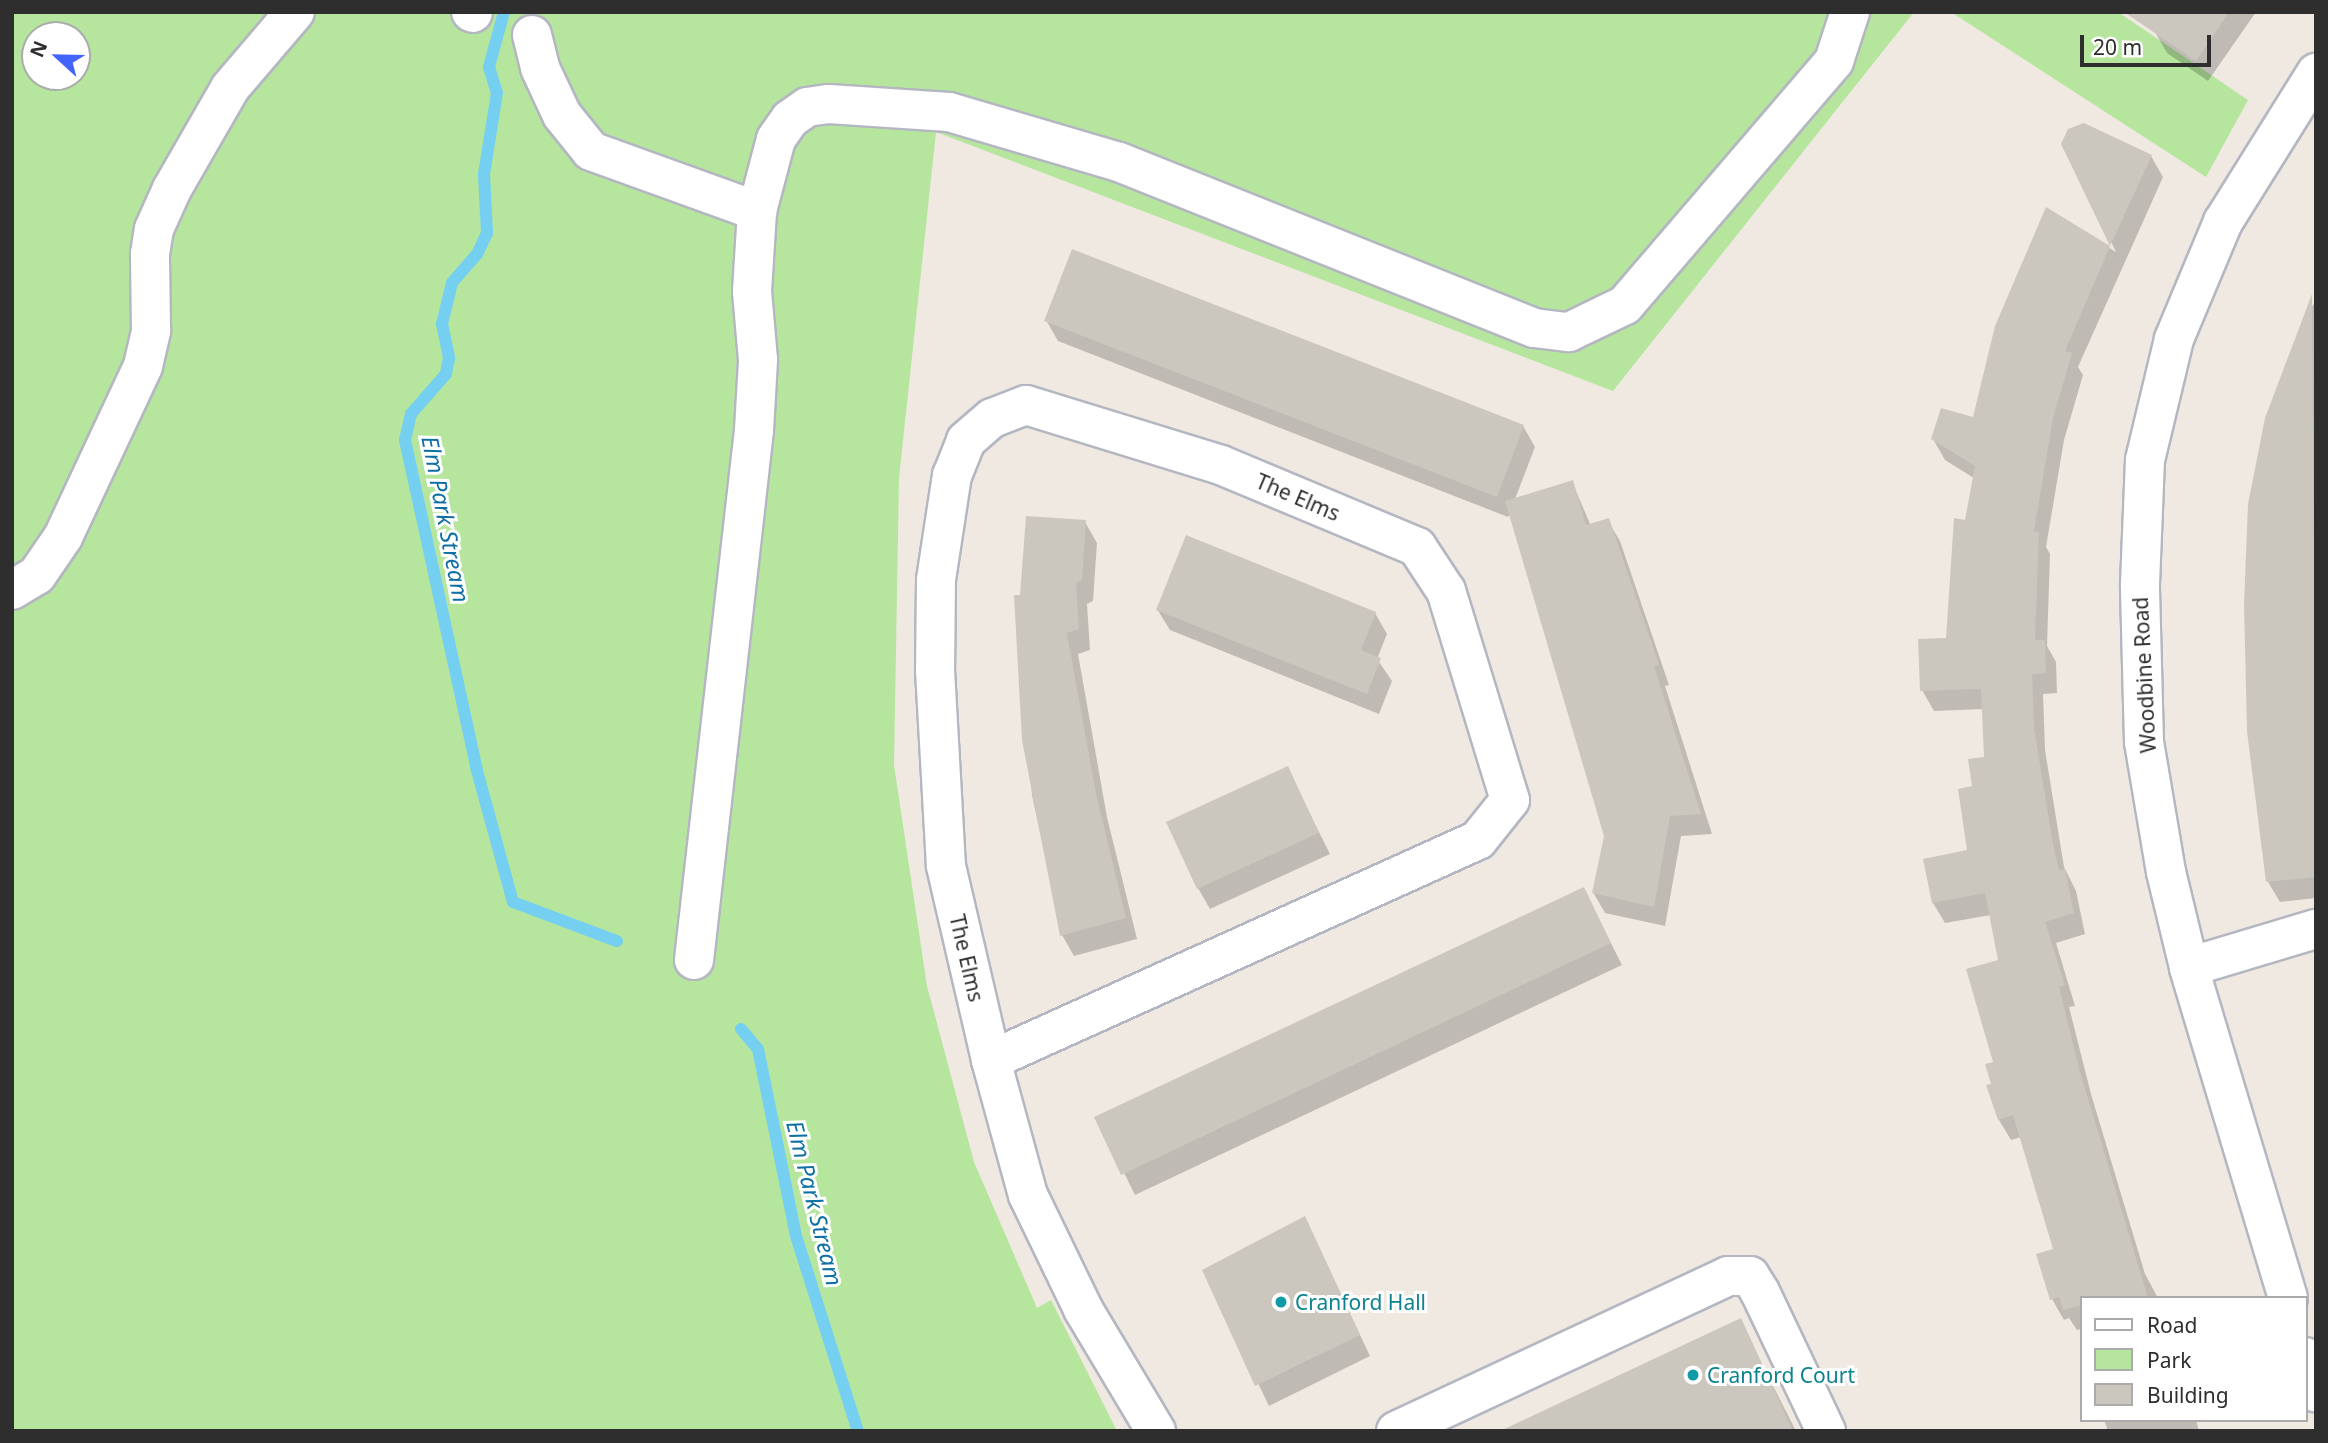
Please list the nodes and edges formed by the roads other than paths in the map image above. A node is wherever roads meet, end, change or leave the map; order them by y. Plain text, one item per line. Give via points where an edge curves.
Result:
1 (295, 12) edge
2 (1850, 12) edge
3 (532, 35) dead end
4 (2316, 73) edge
5 (757, 211) junction
6 (12, 590) edge
7 (2316, 929) edge
8 (694, 960) dead end
9 (2189, 967) junction
10 (991, 1060) junction
11 (2287, 1296) edge
12 (2307, 1363) edge
13 (2316, 1392) edge
14 (1156, 1431) edge
15 (1396, 1431) edge
16 (1826, 1431) edge

1 - 6 street via 230,88 173,189 154,229 151,330 143,366 63,537 37,575
2 - 5 street via 1834,61 1625,305 1569,332 1534,328 1119,162 949,111 829,104 807,107 790,119 776,139
3 - 5 street via 540,68 562,114 591,151
4 - 9 street, Woodbine Road via 2223,222 2174,339 2145,460 2140,584 2144,741 2166,872
5 - 8 street via 752,291 758,360 754,430
7 - 9 street
9 - 11 street, Woodbine Road
10 - 10 street, The Elms via 1478,840 1510,800 1446,591 1418,547 1221,465 1026,405 992,418 966,441 952,475 936,580 934,670 946,866
10 - 14 street, The Elms via 1028,1195 1083,1309
12 - 13 street
15 - 16 street via 1728,1276 1750,1276

